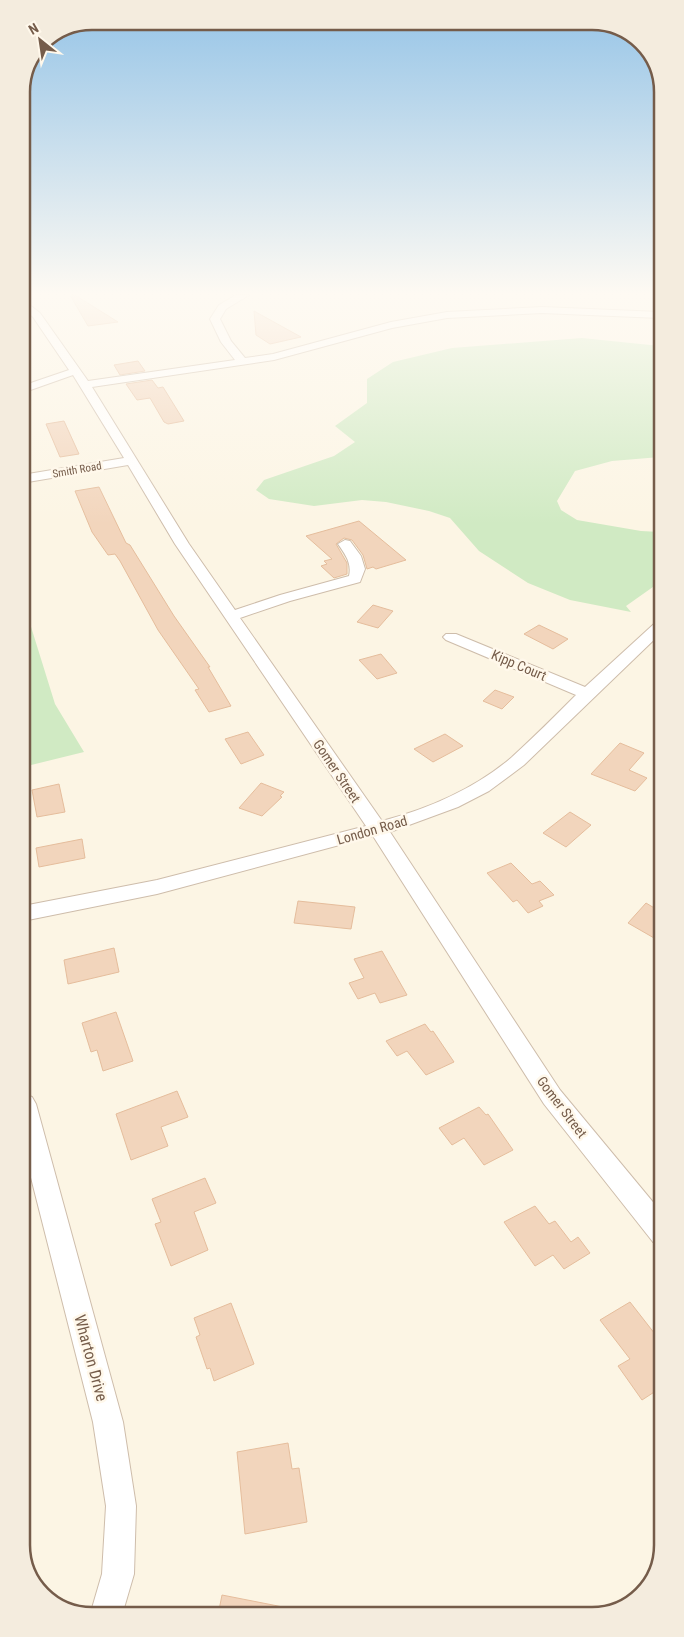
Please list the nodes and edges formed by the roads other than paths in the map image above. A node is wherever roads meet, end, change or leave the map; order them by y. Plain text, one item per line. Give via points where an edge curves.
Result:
1 (76, 371) edge
2 (148, 371) edge
3 (81, 378) junction
4 (30, 387) edge
5 (131, 461) junction
6 (30, 478) edge
7 (345, 544) dead end
8 (231, 616) junction
9 (654, 632) edge
10 (451, 636) dead end
11 (586, 694) junction
12 (378, 829) junction
13 (30, 913) edge
14 (30, 1127) edge
15 (654, 1223) edge
16 (109, 1607) edge

1 - 3 street, Gomer Street
2 - 3 street
3 - 4 street via 52,378
3 - 5 street, Gomer Street
5 - 6 street, Smith Road
5 - 8 street, Gomer Street
7 - 8 street via 357,564 355,579
8 - 12 street, Gomer Street
9 - 11 street, London Road
10 - 11 street, Kipp Court
11 - 12 street, London Road via 518,761 483,787 451,803
12 - 13 street, London Road via 157,887
12 - 15 street, Gomer Street via 552,1097
14 - 16 street, Wharton Drive via 108,1422 120,1506 118,1574

